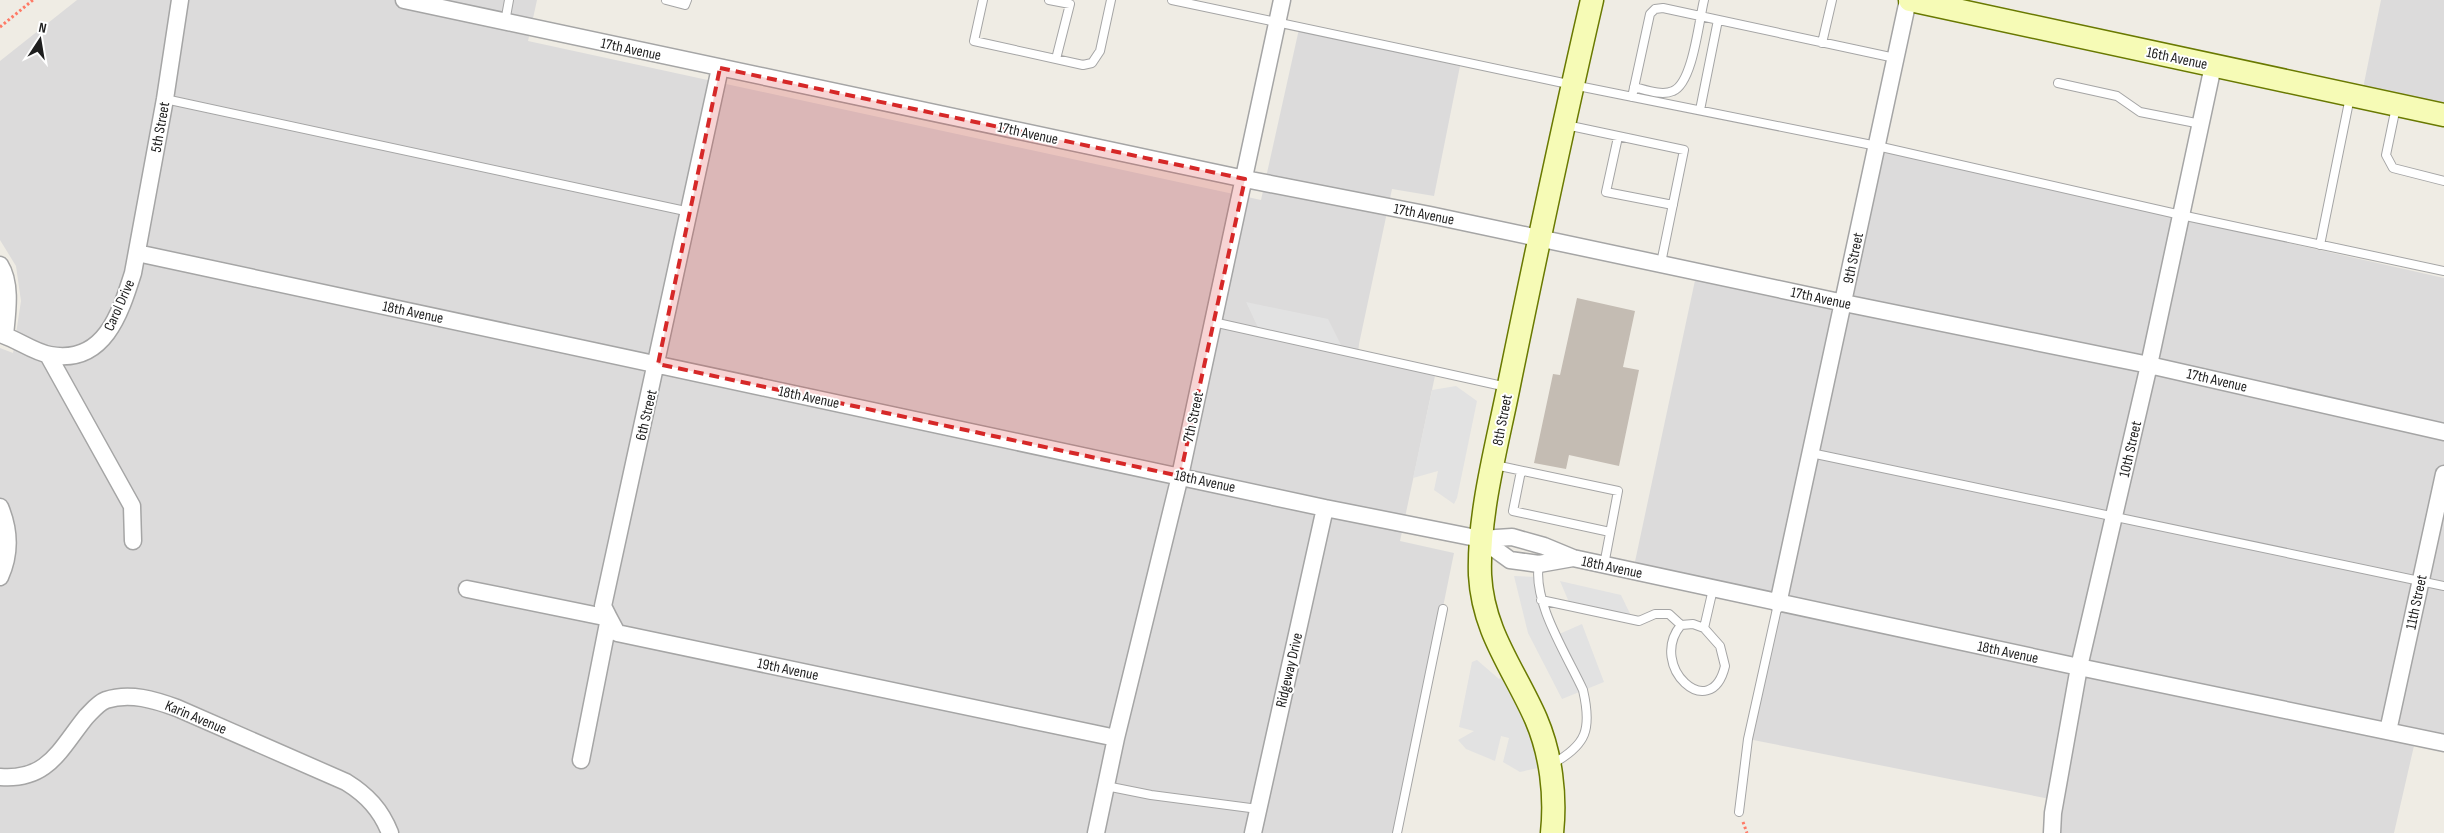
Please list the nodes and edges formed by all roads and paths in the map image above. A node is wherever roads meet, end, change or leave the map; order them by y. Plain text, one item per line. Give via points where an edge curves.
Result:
1 (33, 0) edge
2 (180, 0) edge
3 (404, 0) edge
4 (509, 0) edge
5 (666, 0) edge
6 (687, 0) edge
7 (983, 0) edge
8 (1049, 0) edge
9 (1111, 0) edge
10 (1172, 0) edge
11 (1282, 0) edge
12 (1592, 0) edge
13 (1704, 0) edge
14 (1832, 0) edge
15 (1909, 0) edge
16 (1071, 2) edge
17 (1700, 17) junction
18 (1718, 20) junction
19 (505, 22) junction
20 (1277, 22) junction
21 (0, 27) edge
22 (1822, 43) junction
23 (1895, 58) junction
24 (1056, 59) junction
25 (2213, 66) junction
26 (720, 68) junction
27 (2058, 83) dead end
28 (1573, 85) junction
29 (1634, 88) junction
30 (2351, 95) junction
31 (1632, 97) junction
32 (165, 99) junction
33 (2396, 105) junction
34 (1700, 110) junction
35 (2444, 115) edge
36 (2201, 124) junction
37 (1563, 125) junction
38 (1618, 136) junction
39 (1877, 146) junction
40 (1245, 179) junction
41 (2444, 181) edge
42 (1673, 206) junction
43 (690, 212) junction
44 (2181, 216) junction
45 (1539, 238) junction
46 (2320, 245) junction
47 (137, 253) junction
48 (1661, 263) junction
49 (0, 265) edge
50 (2444, 271) edge
51 (1844, 303) junction
52 (1213, 322) junction
53 (3, 334) edge
54 (48, 355) junction
55 (658, 364) junction
56 (2149, 364) junction
57 (1509, 388) junction
58 (2444, 432) edge
59 (1811, 453) junction
60 (1493, 464) junction
61 (1521, 471) junction
62 (2444, 474) edge
63 (1180, 476) junction
64 (0, 507) edge
65 (1325, 508) junction
66 (2114, 515) junction
67 (1610, 532) junction
68 (1481, 538) junction
69 (134, 541) dead end
70 (1573, 558) junction
71 (1539, 564) junction
72 (1604, 565) junction
73 (0, 577) edge
74 (2421, 581) junction
75 (2444, 586) edge
76 (467, 589) dead end
77 (1713, 589) junction
78 (1541, 600) junction
79 (1778, 604) junction
80 (1443, 609) dead end
81 (610, 618) junction
82 (1682, 625) junction
83 (1704, 628) junction
84 (2078, 667) junction
85 (2388, 731) junction
86 (1116, 738) junction
87 (2444, 743) edge
88 (580, 760) dead end
89 (1550, 764) junction
90 (0, 778) edge
91 (1106, 786) junction
92 (1258, 809) junction
93 (1739, 812) dead end
94 (390, 833) edge
95 (1096, 833) edge
96 (1253, 833) edge
97 (1397, 833) edge
98 (1552, 833) edge
99 (2052, 833) edge

1 - 21 path
2 - 32 street, 5th Street
3 - 19 street, 17th Avenue
4 - 19 lane
5 - 6 lane via 685,5
7 - 24 lane via 974,41
8 - 16 lane
9 - 24 lane via 1100,51 1092,63 1083,65
10 - 20 lane
11 - 20 street, 7th Street
12 - 28 main road, 8th Street
13 - 17 lane
14 - 22 lane
15 - 23 street, 9th Street
15 - 25 main road, 16th Avenue
16 - 24 lane
17 - 18 lane
17 - 29 lane via 1689,72 1680,87 1662,93
17 - 29 lane via 1663,8 1650,14
18 - 22 lane
18 - 34 lane
19 - 26 street, 17th Avenue
20 - 28 lane
20 - 40 street, 7th Street
22 - 23 lane
23 - 39 street, 9th Street
25 - 30 main road, 16th Avenue
25 - 36 street, 10th Street
26 - 40 street, 17th Avenue
26 - 43 street, 6th Street
27 - 36 lane via 2118,96 2140,112
28 - 31 lane
28 - 37 main road, 8th Street
29 - 31 lane
30 - 33 main road, 16th Avenue
30 - 46 lane
31 - 34 lane
32 - 43 lane
32 - 47 street, 5th Street
33 - 35 main road, 16th Avenue
33 - 41 lane via 2386,155 2393,168
34 - 39 lane
36 - 44 street, 10th Street
37 - 38 lane
37 - 45 main road, 8th Street
38 - 42 lane via 1684,150
38 - 42 lane via 1606,192
39 - 44 lane
39 - 51 street, 9th Street
40 - 45 street, 17th Avenue
40 - 52 street, 7th Street
42 - 48 lane
43 - 55 street, 6th Street
44 - 46 lane
44 - 56 street, 10th Street
45 - 48 street, 17th Avenue
45 - 57 main road, 8th Street
46 - 50 lane
47 - 54 street, Carol Drive via 126,296 100,343 88,351 70,356
47 - 55 street, 18th Avenue
48 - 51 street, 17th Avenue
49 - 53 street, Carol Drive via 4,270 8,302
51 - 56 street, 17th Avenue
51 - 59 street, 9th Street
52 - 57 lane
52 - 63 street, 7th Street
53 - 54 street, Carol Drive
54 - 69 street via 132,506
55 - 63 street, 18th Avenue
55 - 81 street, 6th Street via 603,606
56 - 58 street, 17th Avenue
56 - 66 street, 10th Street
57 - 60 main road, 8th Street
59 - 66 lane
59 - 79 street, 9th Street
60 - 61 lane
60 - 68 main road, 8th Street
61 - 67 lane via 1513,511
61 - 67 lane via 1618,491
62 - 74 street, 11th Street
63 - 65 street, 18th Avenue
63 - 86 street, 7th Street
64 - 73 street via 9,534 5,566
65 - 68 street, 18th Avenue
65 - 92 street, Ridgeway Drive
66 - 74 lane
66 - 84 street, 10th Street
67 - 72 lane
68 - 70 street, 18th Avenue via 1512,537
68 - 71 street, 18th Avenue via 1510,560
68 - 89 main road, 8th Street via 1482,592 1488,621 1502,657 1535,718
70 - 71 street, 18th Avenue
70 - 72 street, 18th Avenue
71 - 78 lane via 1537,577
72 - 77 street, 18th Avenue
74 - 75 lane
74 - 85 street, 11th Street
76 - 81 street
77 - 79 street, 18th Avenue
77 - 83 lane
78 - 82 lane via 1639,621 1656,614 1669,614
78 - 89 lane via 1583,690 1586,704 1584,738 1568,755
79 - 84 street, 18th Avenue
79 - 93 lane via 1748,739
80 - 97 lane
81 - 86 street, 19th Avenue via 617,632
81 - 88 street, 6th Street
82 - 83 lane
82 - 83 lane via 1673,639 1673,664 1684,683 1703,692 1716,686 1726,666 1720,646
84 - 85 street, 18th Avenue
84 - 99 street, 10th Street
85 - 87 street, 18th Avenue
86 - 91 street, 7th Street
89 - 98 main road, 8th Street
90 - 94 street, Karin Avenue via 28,776 41,770 104,701 117,697 152,699 346,782 364,793
91 - 92 lane
91 - 95 street, 7th Street
92 - 96 street, Ridgeway Drive

